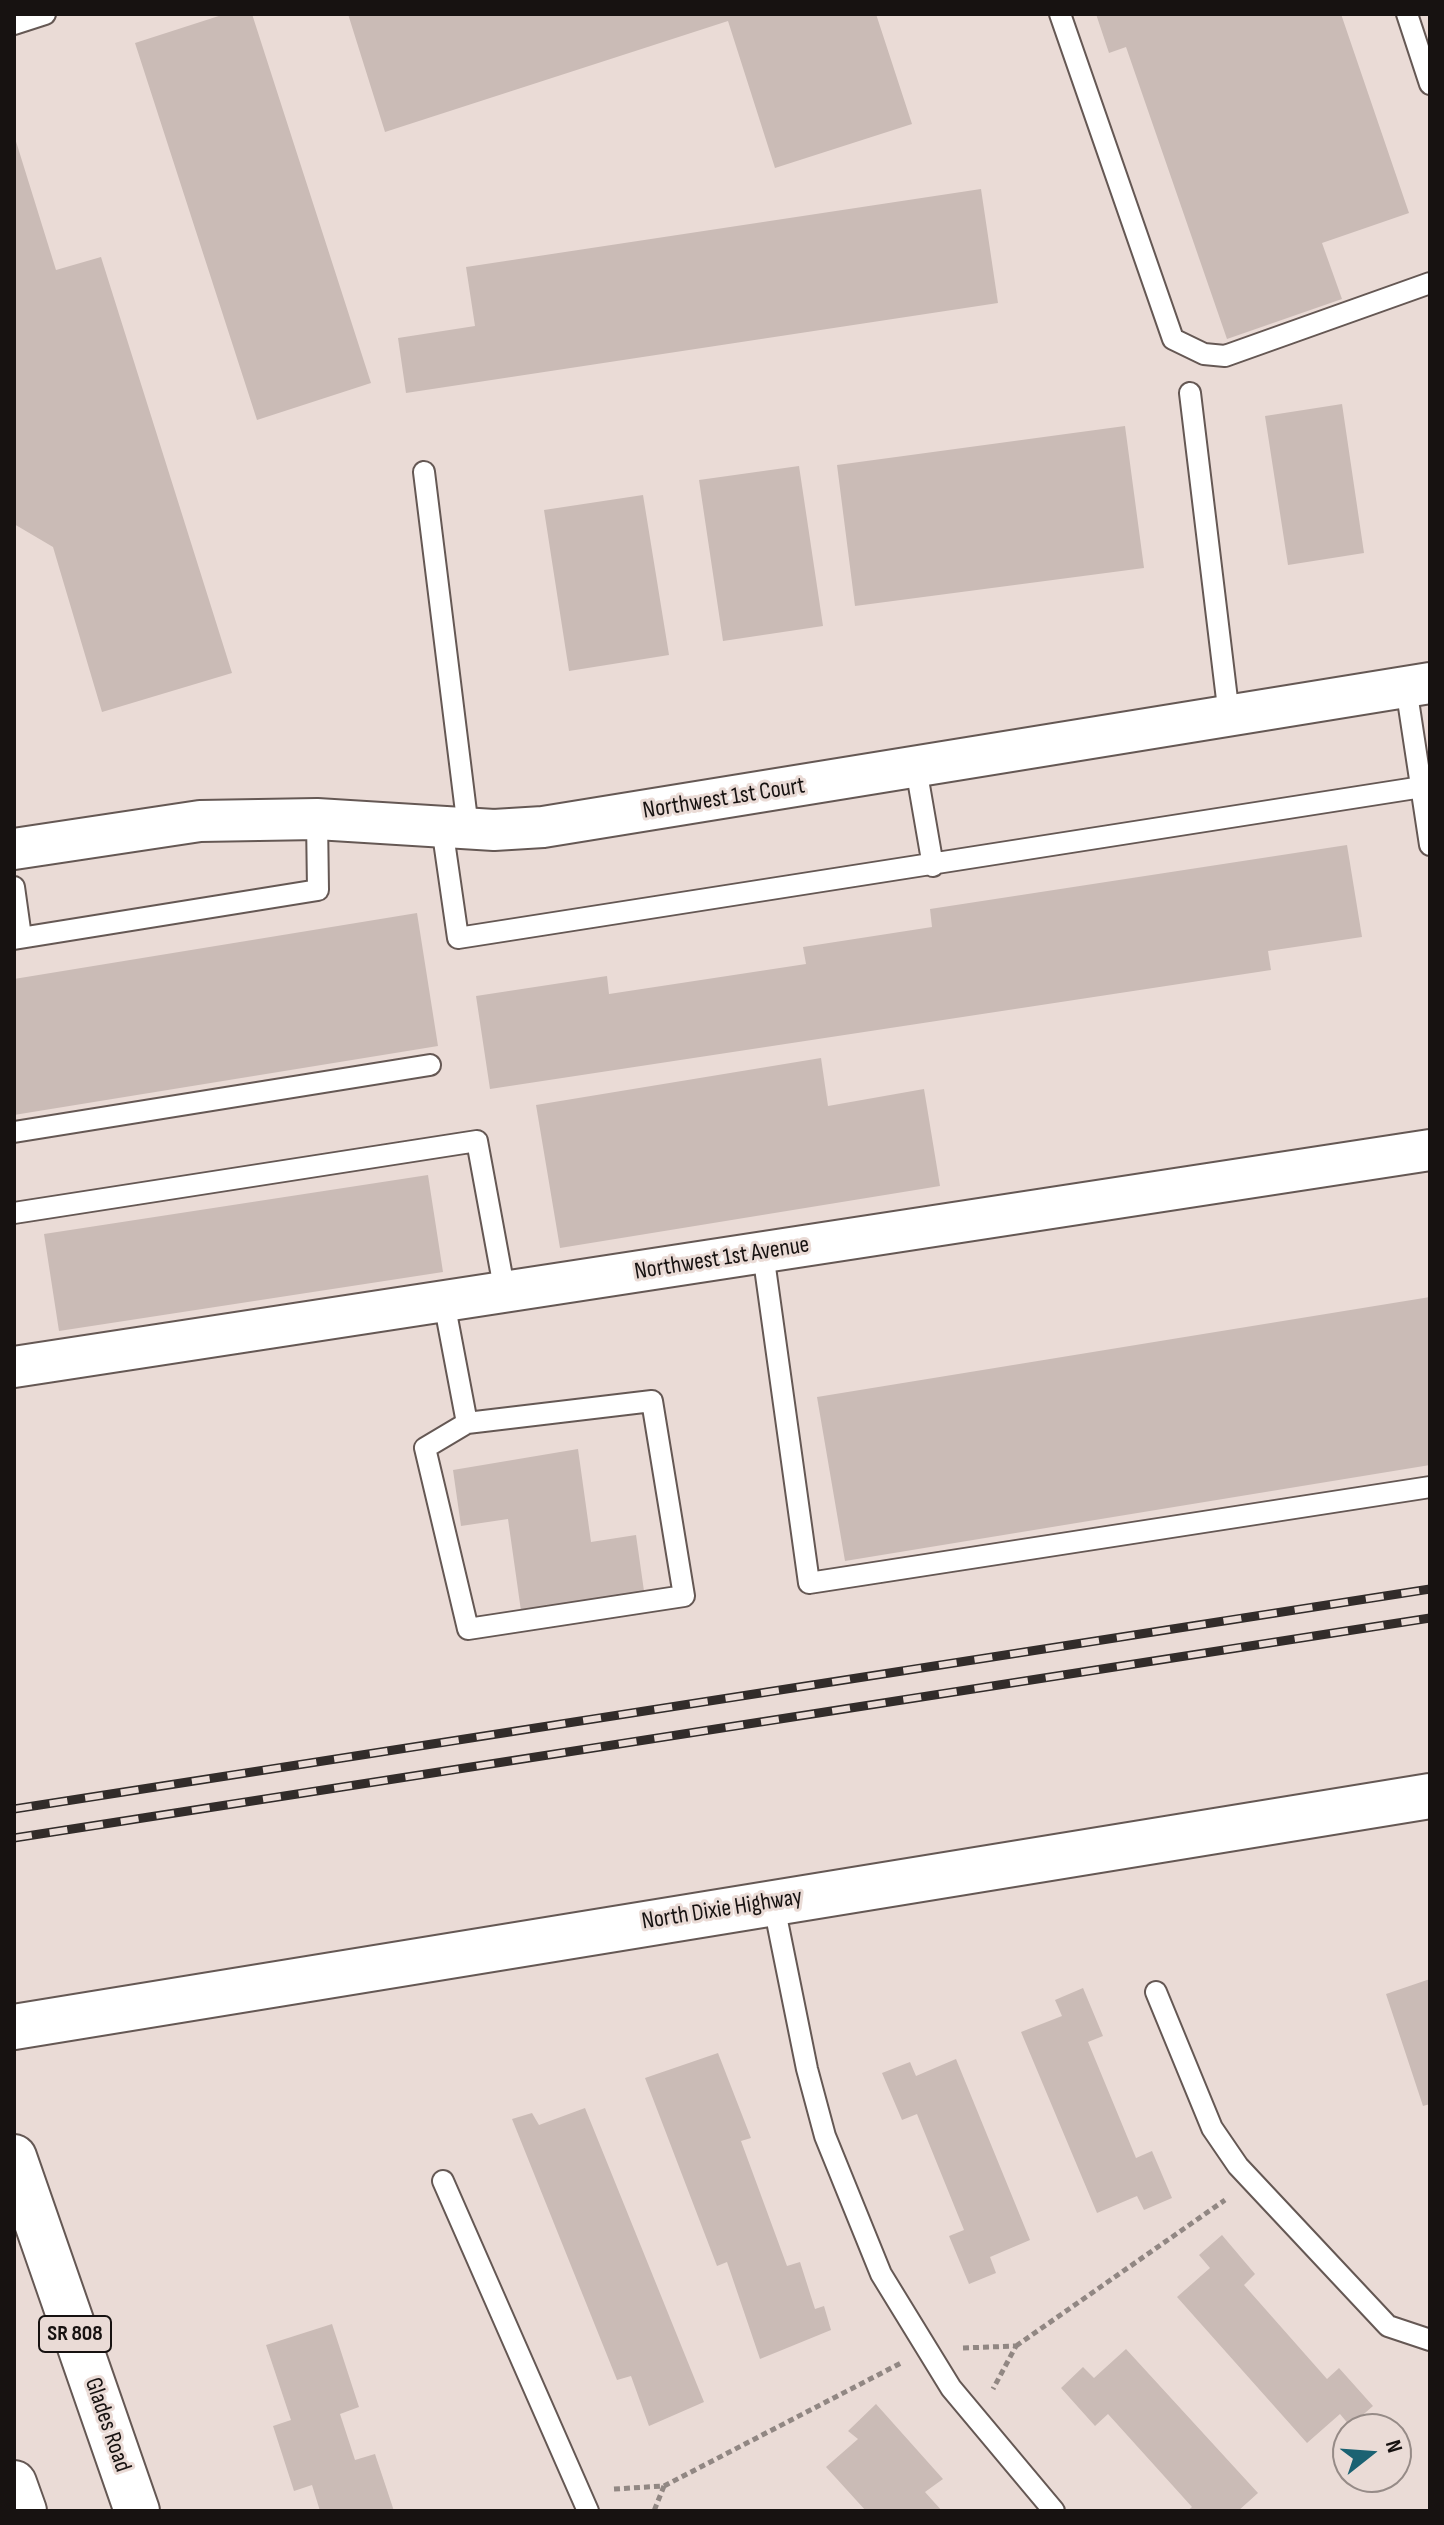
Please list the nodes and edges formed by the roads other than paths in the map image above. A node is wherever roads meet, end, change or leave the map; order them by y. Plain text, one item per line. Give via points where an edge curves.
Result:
1 (45, 14) edge
2 (1060, 14) edge
3 (1407, 14) edge
4 (14, 24) edge
5 (1430, 84) edge
6 (1430, 283) edge
7 (1190, 393) dead end
8 (424, 472) dead end
9 (1418, 685) edge
10 (1229, 716) junction
11 (916, 768) junction
12 (1422, 787) junction
13 (317, 819) junction
14 (455, 827) junction
15 (1430, 845) edge
16 (14, 849) edge
17 (933, 866) junction
18 (14, 887) edge
19 (18, 938) edge
20 (430, 1065) dead end
21 (14, 1132) edge
22 (1430, 1150) edge
23 (14, 1213) edge
24 (763, 1253) junction
25 (505, 1293) junction
26 (444, 1302) junction
27 (14, 1367) edge
28 (467, 1423) junction
29 (1430, 1487) edge
30 (1430, 1796) edge
31 (773, 1901) junction
32 (1156, 1992) dead end
33 (14, 2027) edge
34 (14, 2157) edge
35 (443, 2181) dead end
36 (1430, 2340) edge
37 (14, 2483) edge
38 (24, 2511) edge
39 (137, 2511) edge
40 (588, 2511) edge
41 (1054, 2511) edge

1 - 4 lane
2 - 6 lane via 1173,339 1204,354 1225,356
3 - 5 lane
7 - 10 lane
8 - 14 lane
9 - 10 street, Northwest 1st Court
9 - 12 lane
10 - 11 street, Northwest 1st Court
11 - 14 street, Northwest 1st Court via 591,821 531,828
11 - 17 lane
12 - 15 lane
12 - 17 lane
13 - 14 street, Northwest 1st Court
13 - 16 street, Northwest 1st Court via 200,821
13 - 19 lane via 318,890
14 - 17 lane via 458,938
18 - 19 lane
20 - 21 lane
22 - 24 street, Northwest 1st Avenue
23 - 25 lane via 477,1141
24 - 25 street, Northwest 1st Avenue
24 - 29 lane via 809,1583
25 - 26 street, Northwest 1st Avenue
26 - 27 street, Northwest 1st Avenue
26 - 28 lane
28 - 28 lane via 425,1448 468,1629 684,1596 652,1401
30 - 31 main road, North Dixie Highway
31 - 33 main road, North Dixie Highway
31 - 41 lane via 825,2136 881,2274 976,2421
32 - 36 lane via 1212,2128 1252,2181 1388,2326
34 - 39 main road, Glades Road / SR 808
35 - 40 lane
37 - 38 main road

